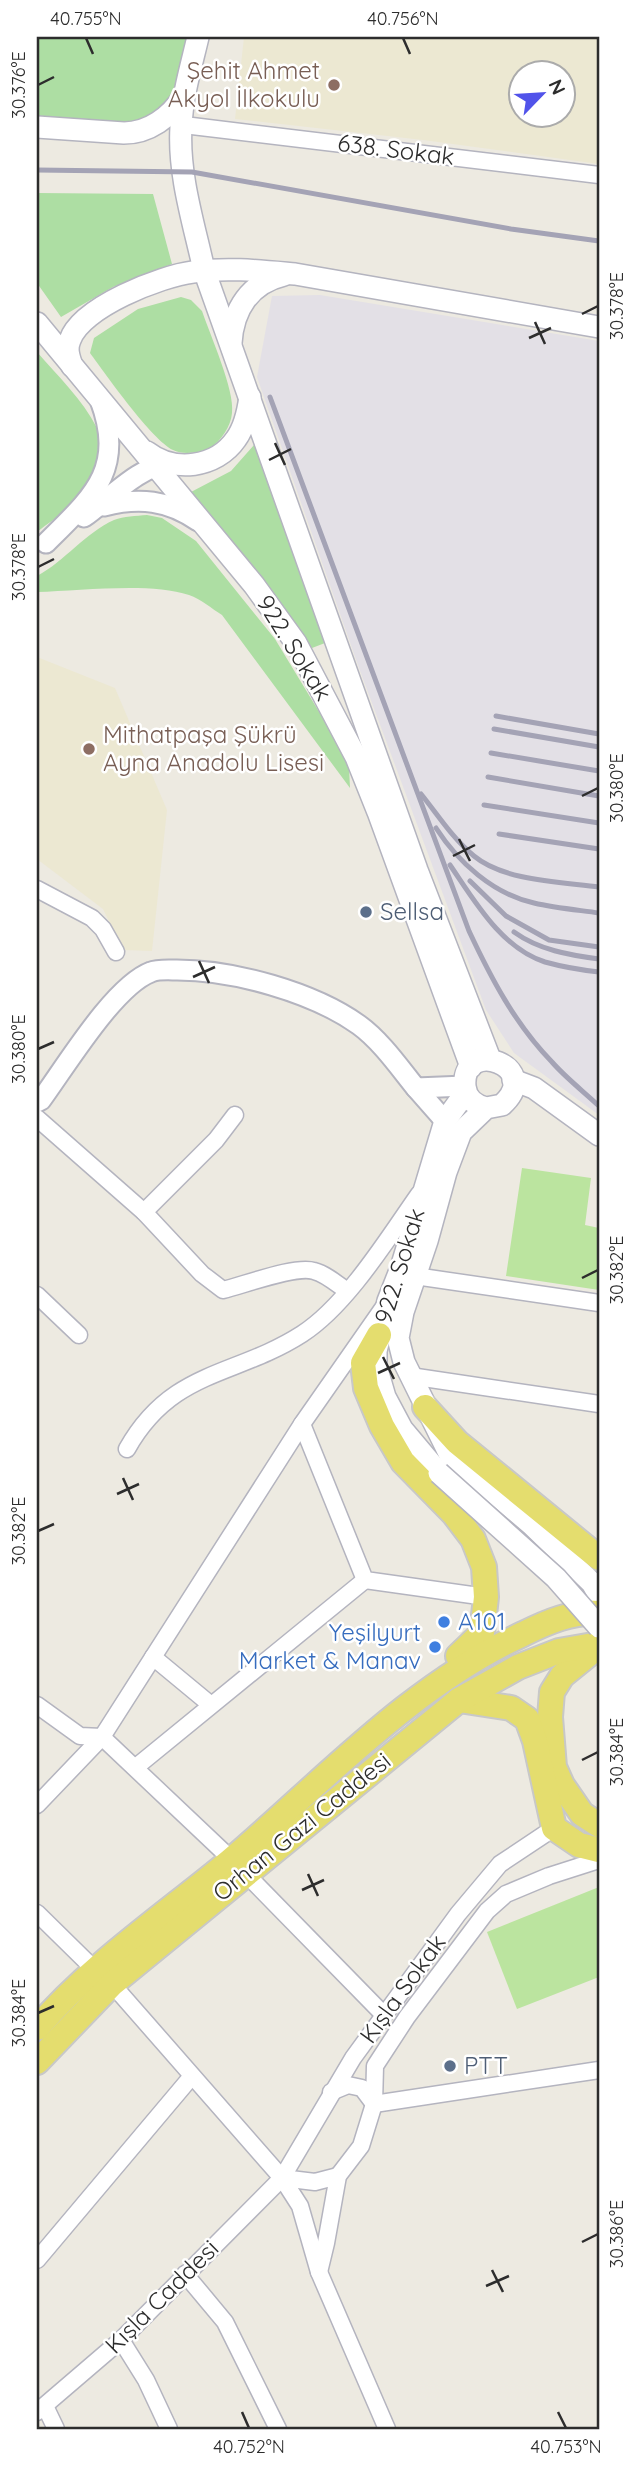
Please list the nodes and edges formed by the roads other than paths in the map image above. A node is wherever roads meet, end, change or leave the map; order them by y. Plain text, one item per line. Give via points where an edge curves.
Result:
1 (198, 37) edge
2 (211, 37) edge
3 (184, 96) junction
4 (192, 126) junction
5 (37, 127) edge
6 (599, 175) edge
7 (204, 271) junction
8 (295, 274) junction
9 (37, 323) edge
10 (599, 327) edge
11 (231, 345) junction
12 (72, 366) junction
13 (250, 397) junction
14 (100, 399) junction
15 (166, 465) junction
16 (97, 508) junction
17 (209, 531) junction
18 (41, 546) edge
19 (37, 889) edge
20 (116, 953) dead end
21 (473, 1076) junction
22 (513, 1080) junction
23 (416, 1088) junction
24 (37, 1101) edge
25 (486, 1108) junction
26 (235, 1115) dead end
27 (37, 1118) edge
28 (445, 1121) junction
29 (599, 1135) edge
30 (425, 1187) junction
31 (144, 1212) junction
32 (415, 1276) junction
33 (347, 1291) junction
34 (37, 1295) edge
35 (388, 1301) junction
36 (599, 1303) edge
37 (79, 1335) dead end
38 (379, 1335) junction
39 (410, 1376) junction
40 (599, 1404) edge
41 (425, 1407) junction
42 (302, 1424) junction
43 (127, 1449) dead end
44 (444, 1464) junction
45 (599, 1558) edge
46 (365, 1580) junction
47 (599, 1595) edge
48 (486, 1597) junction
49 (599, 1613) edge
50 (599, 1628) edge
51 (599, 1645) edge
52 (153, 1657) junction
53 (459, 1700) junction
54 (37, 1705) edge
55 (211, 1705) junction
56 (404, 1706) junction
57 (102, 1737) junction
58 (136, 1767) junction
59 (37, 1805) edge
60 (599, 1825) edge
61 (554, 1828) junction
62 (599, 1850) edge
63 (599, 1860) edge
64 (238, 1866) junction
65 (37, 1913) edge
66 (104, 1978) junction
67 (384, 2015) junction
68 (37, 2028) edge
69 (37, 2062) edge
70 (599, 2070) edge
71 (192, 2076) junction
72 (331, 2092) junction
73 (374, 2104) junction
74 (338, 2175) junction
75 (282, 2178) junction
76 (37, 2260) edge
77 (318, 2272) junction
78 (185, 2274) junction
79 (121, 2340) junction
80 (41, 2409) edge
81 (56, 2429) edge
82 (169, 2429) edge
83 (278, 2429) edge
84 (387, 2429) edge

1 - 3 main road, 922. Sokak
2 - 4 main road, 922. Sokak
3 - 5 main road via 159,122 137,132
3 - 7 main road, 922. Sokak via 180,129 183,172
4 - 6 street, 638. Sokak
4 - 7 main road, 922. Sokak via 192,172
7 - 8 main road
7 - 11 main road, 922. Sokak
7 - 12 main road via 153,283 88,317 70,339
8 - 10 main road
8 - 11 main road via 274,278 251,291 237,314
9 - 12 main road, 922. Sokak
11 - 13 main road, 922. Sokak
12 - 14 main road, 922. Sokak
13 - 15 main road via 242,429 231,445 200,464
13 - 21 main road, 922. Sokak via 417,870
14 - 15 main road, 922. Sokak via 137,444
14 - 18 street via 108,454 100,485
15 - 16 street via 134,480
15 - 17 main road, 922. Sokak
16 - 17 street via 151,500 186,513
16 - 18 street
17 - 21 main road, 922. Sokak via 296,643 356,757
19 - 20 street via 92,918
21 - 22 main road via 503,1064
21 - 23 street
21 - 25 main road via 471,1100
21 - 28 main road, 922. Sokak
22 - 25 main road via 508,1099
22 - 29 main road via 534,1088
23 - 24 street via 360,1025 320,1004 235,975 153,971 127,986
23 - 28 street
25 - 32 main road via 461,1132
26 - 31 street
27 - 31 street
28 - 30 main road, 922. Sokak
30 - 33 street
30 - 35 main road, 922. Sokak
31 - 33 street via 223,1290 283,1272 313,1270
32 - 36 street
32 - 39 main road via 398,1338
33 - 43 street via 303,1333 172,1395 139,1428
34 - 37 street
35 - 38 main road, 922. Sokak
35 - 42 street
38 - 44 main road, 922. Sokak via 376,1366 385,1397 402,1429
38 - 48 main road via 363,1363 366,1388 403,1462 473,1539 484,1567
39 - 40 street
39 - 41 main road
41 - 44 main road
41 - 45 main road via 457,1442
42 - 46 street
42 - 52 street
44 - 47 main road via 531,1524
44 - 50 main road, bridge
46 - 48 street
46 - 55 street
48 - 56 main road via 482,1633
49 - 56 main road, Orhan Gazi Caddesi via 570,1615 485,1651
51 - 53 main road, Orhan Gazi Caddesi via 559,1651 518,1667
51 - 60 main road via 562,1676 552,1692 550,1717 554,1767 562,1785 582,1814
52 - 55 street
52 - 57 street
53 - 61 main road via 511,1708 527,1719
53 - 64 main road, Orhan Gazi Caddesi
54 - 57 street via 80,1736
55 - 58 street
56 - 64 main road, Orhan Gazi Caddesi
57 - 58 street
57 - 59 street
58 - 64 street
61 - 62 main road via 579,1845
61 - 67 street, Kışla Sokak via 493,1871
63 - 73 street, Kışla Sokak via 506,1894 487,1911 376,2066
64 - 66 main road, Orhan Gazi Caddesi
64 - 67 street
65 - 66 street
66 - 68 main road, Orhan Gazi Caddesi
66 - 69 main road, Orhan Gazi Caddesi
66 - 71 street
67 - 72 street, Kışla Sokak
70 - 73 street
71 - 75 street
71 - 76 street
72 - 73 street via 348,2085 362,2088
72 - 75 street, Kışla Sokak
73 - 74 street, Kışla Sokak via 361,2146
74 - 75 street via 315,2182
74 - 77 street
75 - 77 street via 300,2206
75 - 78 street, Kışla Caddesi
77 - 84 street
78 - 79 street, Kışla Caddesi
78 - 83 street via 225,2322
79 - 80 street, Kışla Caddesi
79 - 82 street
80 - 81 street

